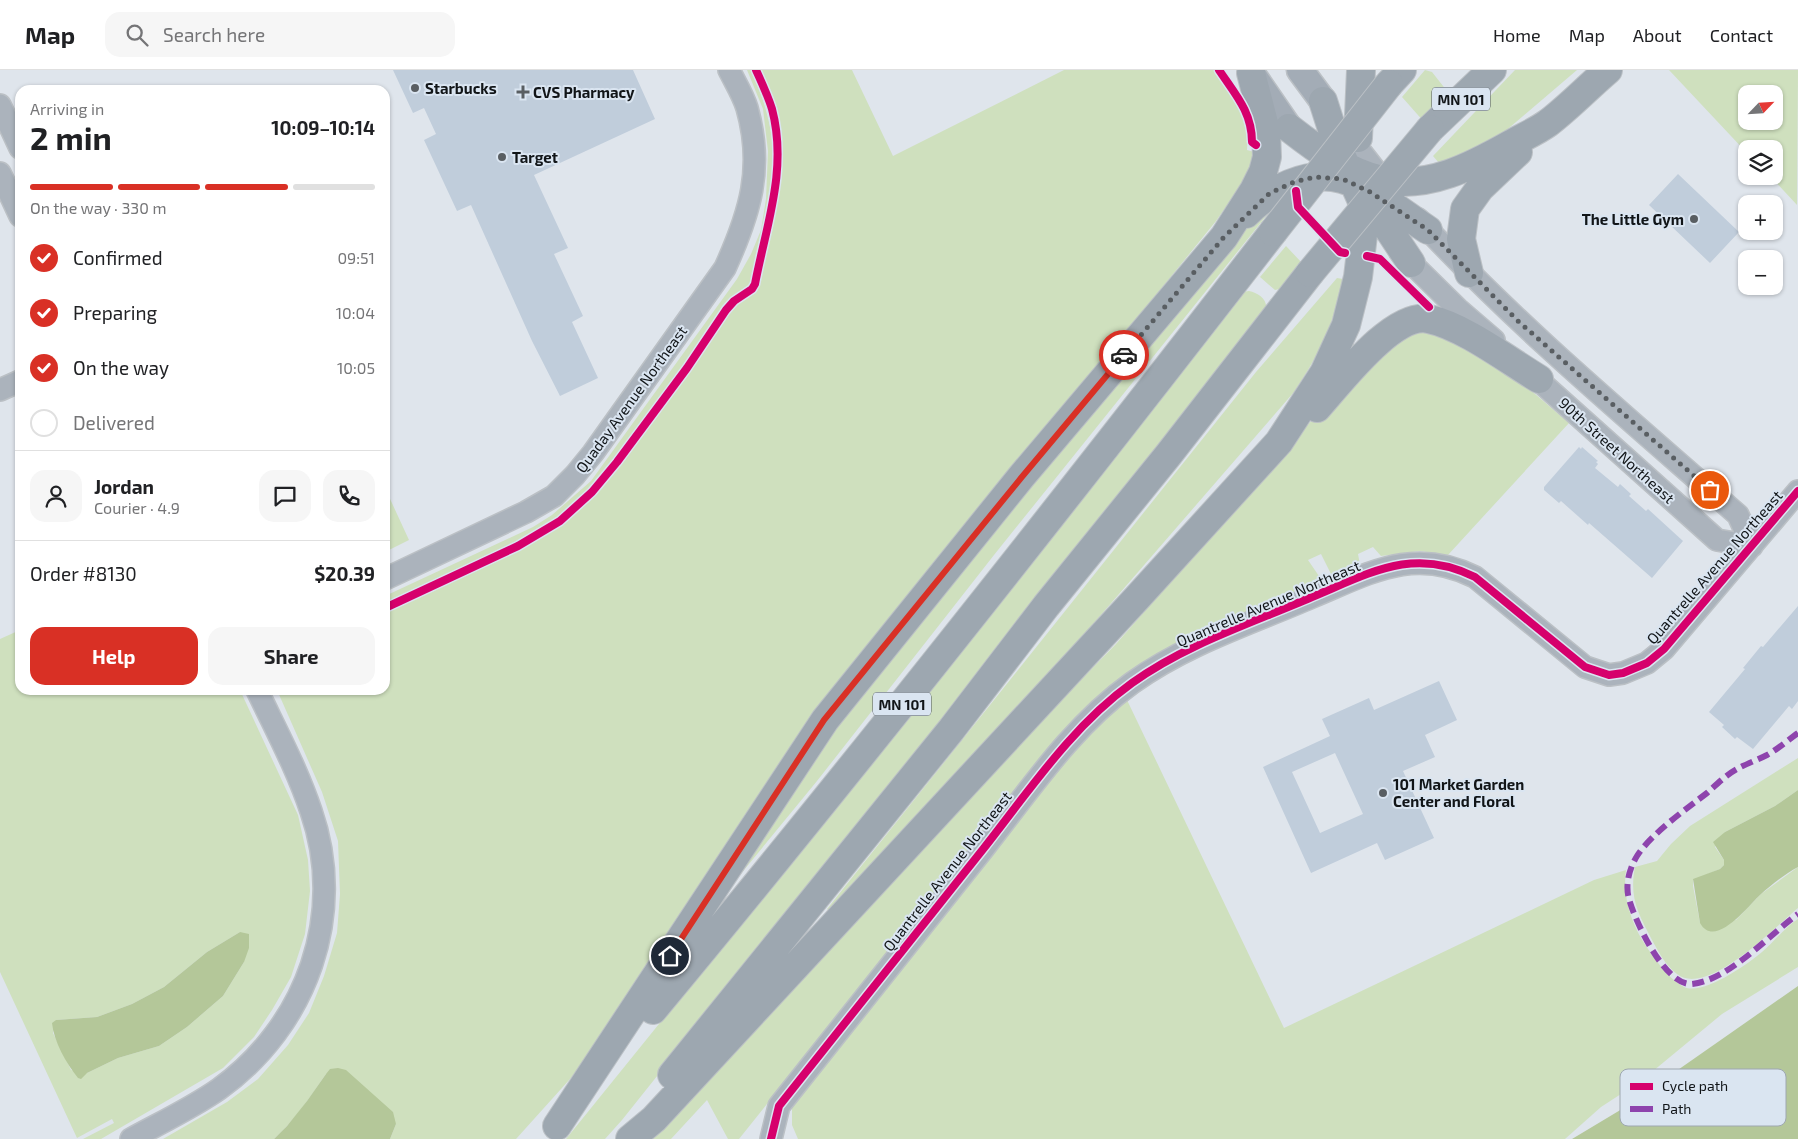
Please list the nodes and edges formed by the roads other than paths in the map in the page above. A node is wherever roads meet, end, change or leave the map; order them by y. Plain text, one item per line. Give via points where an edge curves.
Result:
1 (729, 70) edge
2 (1300, 70) edge
3 (1361, 70) edge
4 (1492, 70) edge
5 (1608, 70) edge
6 (1250, 72) edge
7 (1395, 77) edge
8 (1323, 101) joint
9 (0, 105) edge
10 (1547, 124) junction
11 (1289, 128) joint
12 (15, 137) edge
13 (0, 173) edge
14 (1359, 180) junction
15 (15, 205) edge
16 (1428, 230) joint
17 (1224, 237) junction
18 (1411, 263) joint
19 (1469, 273) junction
20 (1539, 379) junction
21 (15, 383) edge
22 (0, 390) edge
23 (1278, 442) junction
24 (1798, 491) edge
25 (1752, 546) junction
26 (390, 577) edge
27 (259, 695) edge
28 (551, 1133) edge
29 (130, 1139) edge
30 (621, 1139) edge
31 (630, 1139) edge
32 (771, 1139) edge

1 - 26 street, Quaday Avenue Northeast via 746,107 756,165 753,193 726,268 646,381 575,475 554,496
2 - 8 main road
3 - 14 highway
4 - 30 highway, MN 101, bridge via 1430,128 1310,273 951,730
5 - 10 highway
6 - 11 main road
6 - 17 highway via 1266,131 1267,157 1264,172
7 - 28 highway, MN 101, bridge via 838,785
8 - 14 highway via 1338,148
9 - 12 street
10 - 14 highway via 1475,164 1435,179 1410,182
10 - 19 highway via 1480,188 1465,209 1461,239
11 - 14 highway
13 - 15 street
14 - 16 highway
14 - 17 highway via 1315,177 1294,182 1270,193
14 - 18 highway
14 - 23 highway via 1358,276 1340,340 1324,374
16 - 19 street, 90th Street Northeast
17 - 28 highway via 1027,470 824,720
18 - 20 street, 90th Street Northeast via 1458,309
19 - 25 street, 90th Street Northeast via 1518,321 1738,515
20 - 23 highway via 1448,326 1428,318 1409,321 1391,330 1373,346 1310,416
20 - 25 street, 90th Street Northeast via 1717,540
21 - 22 street
23 - 31 highway via 654,1119
24 - 25 street, Quantrelle Avenue Northeast
25 - 32 street, Quantrelle Avenue Northeast via 1664,649 1635,670 1622,673 1609,674 1585,667 1475,577 1458,568 1428,562 1396,565 1346,583 1201,644 1149,672 1101,709 1048,767 779,1106
27 - 29 street via 312,812 321,848 325,883 323,918 312,968 288,1017 263,1050 220,1088

